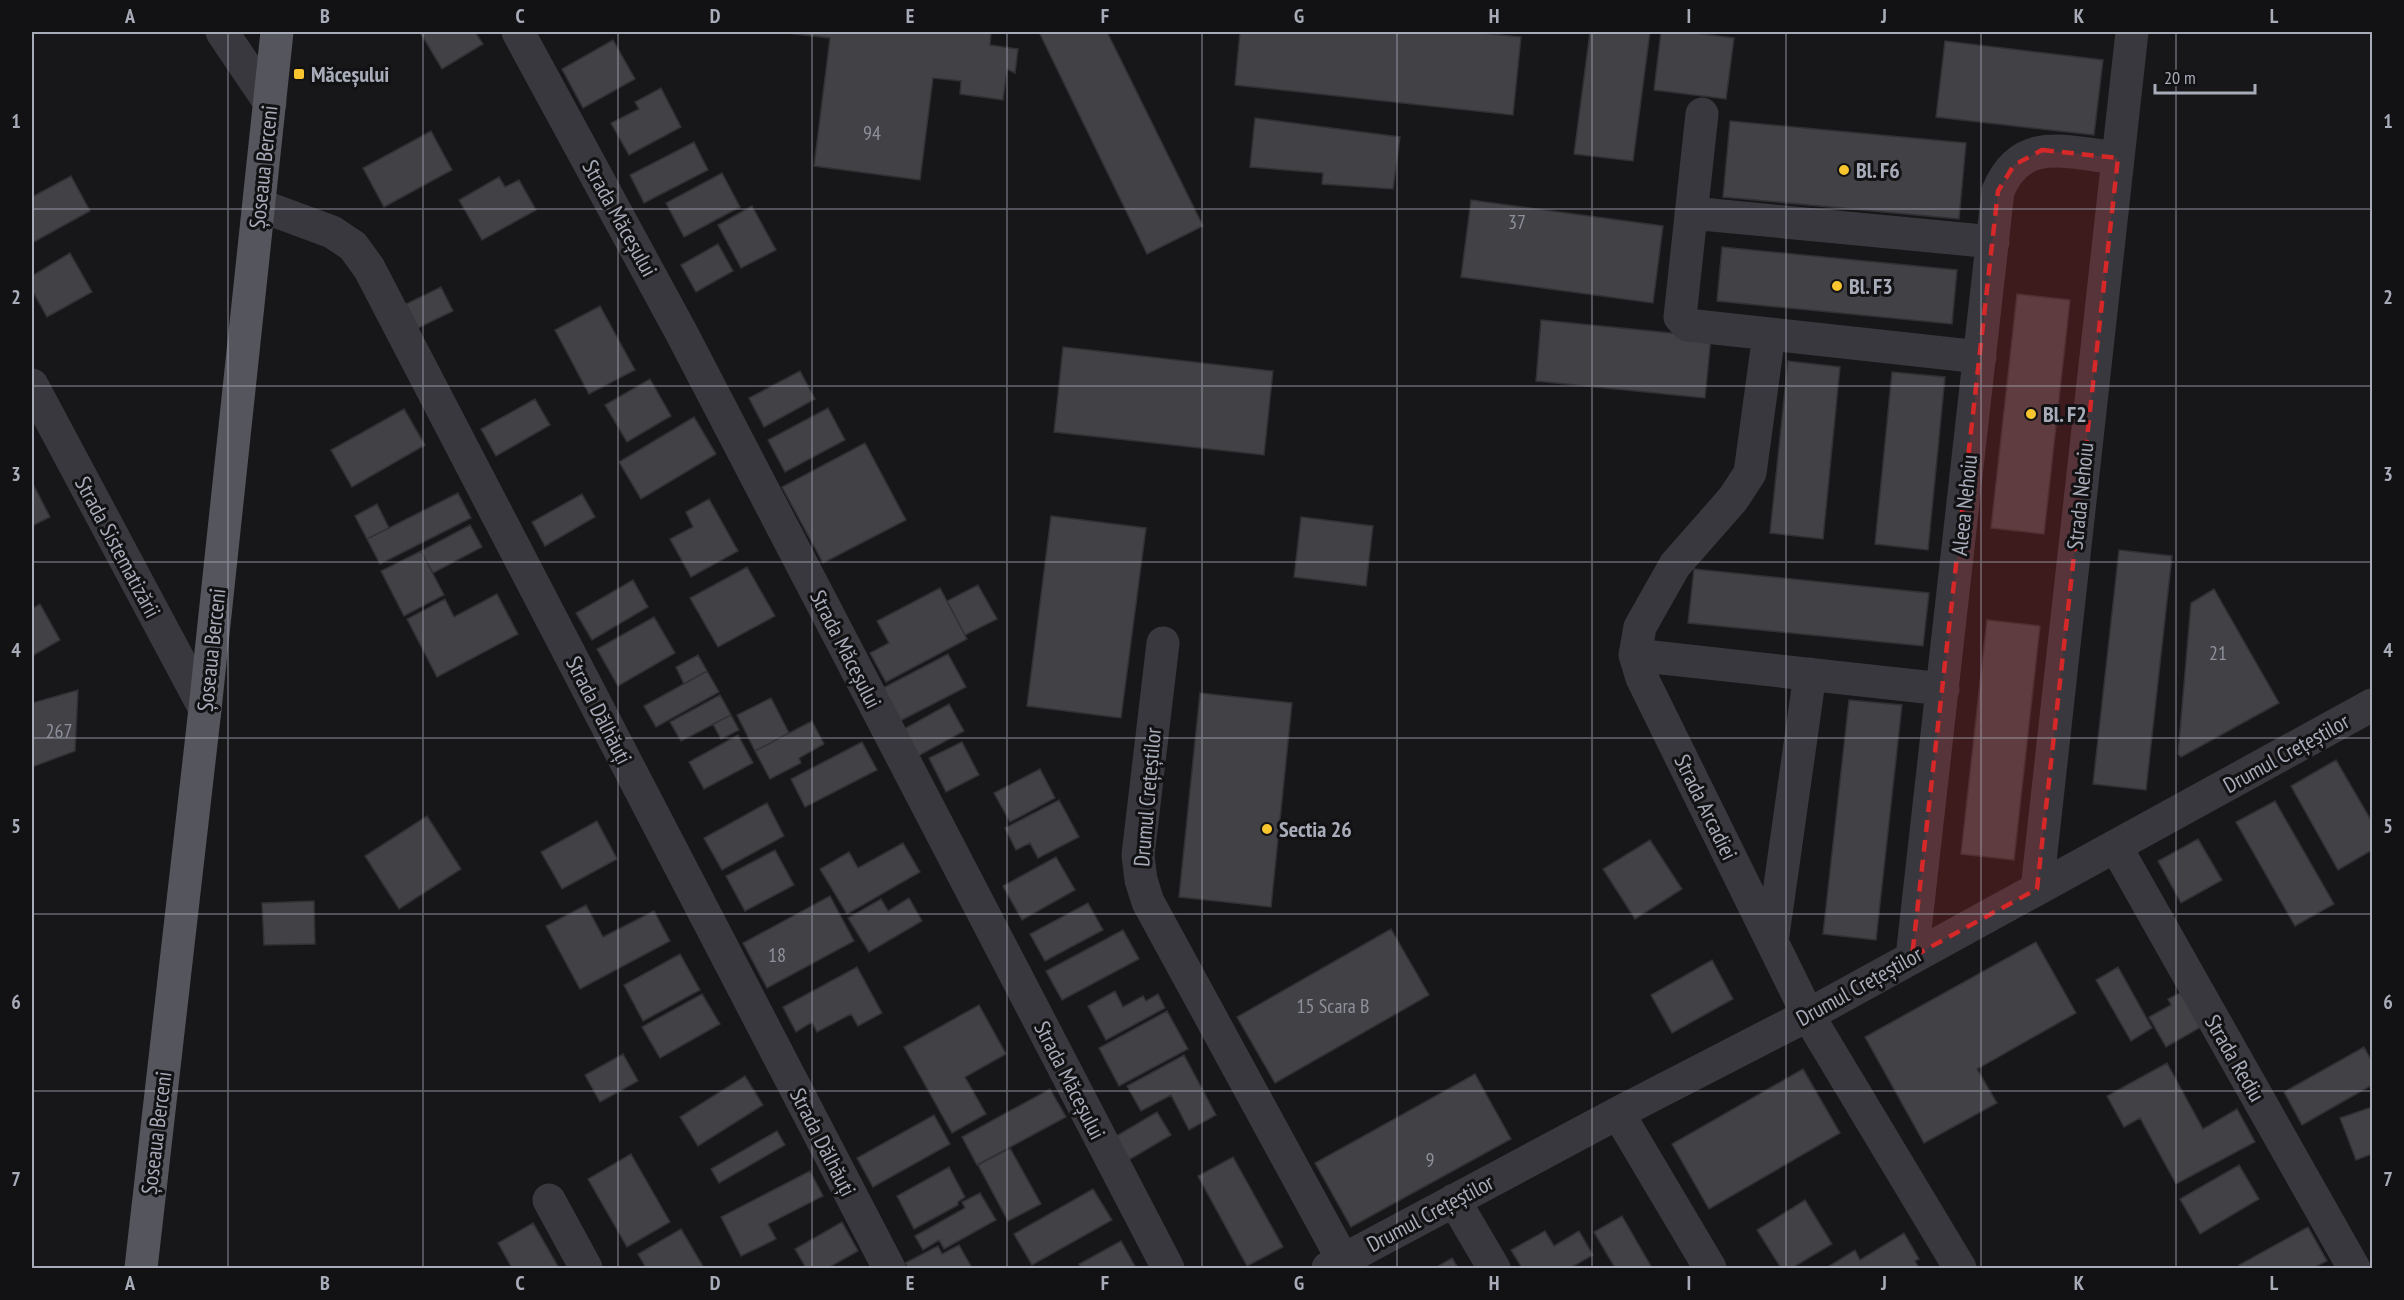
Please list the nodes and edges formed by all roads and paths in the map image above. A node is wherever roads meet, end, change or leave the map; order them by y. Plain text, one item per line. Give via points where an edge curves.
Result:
1 (222, 32) edge
2 (277, 32) edge
3 (518, 32) edge
4 (2132, 32) edge
5 (270, 102) junction
6 (1702, 114) dead end
7 (2118, 158) junction
8 (259, 205) junction
9 (1691, 213) junction
10 (1993, 242) junction
11 (1769, 334) junction
12 (1980, 357) junction
13 (32, 385) edge
14 (1163, 643) dead end
15 (1635, 655) junction
16 (1809, 674) junction
17 (1943, 689) junction
18 (2373, 705) edge
19 (205, 709) junction
20 (2116, 847) junction
21 (2037, 889) junction
22 (1772, 942) junction
23 (1912, 957) junction
24 (1808, 1015) junction
25 (1618, 1113) junction
26 (549, 1200) dead end
27 (1454, 1200) junction
28 (1335, 1264) edge
29 (141, 1269) edge
30 (586, 1269) edge
31 (889, 1269) edge
32 (1168, 1269) edge
33 (1494, 1269) edge
34 (1710, 1269) edge
35 (1960, 1269) edge
36 (2354, 1269) edge

1 - 5 street
2 - 5 main road, Șoseaua Berceni
3 - 32 street, Strada Măceșului via 681,332
4 - 7 street, Strada Nehoiu
5 - 8 main road, Șoseaua Berceni
6 - 9 street
7 - 10 street, Aleea Nehoiu via 2042,150 2027,155 2009,171 1998,191
7 - 21 street, Strada Nehoiu
8 - 19 main road, Șoseaua Berceni
8 - 31 street, Strada Dălhăuți via 332,232 353,246 369,268
9 - 10 street
9 - 11 street via 1680,317 1687,325
10 - 12 street, Aleea Nehoiu
11 - 12 street
11 - 15 street, Strada Arcadiei via 1750,473 1733,499 1675,566 1640,627
12 - 17 street, Aleea Nehoiu
13 - 19 street, Strada Sistematizării
14 - 28 street, Drumul Crețeștilor via 1137,855 1141,880 1154,913
15 - 16 street
15 - 22 street, Strada Arcadiei via 1642,678
16 - 17 street
16 - 22 street
17 - 23 street, Aleea Nehoiu
18 - 20 street, Drumul Crețeștilor
19 - 29 main road, Șoseaua Berceni
20 - 21 street, Drumul Crețeștilor
20 - 36 street, Strada Rediu
21 - 23 street, Drumul Crețeștilor
22 - 24 street, Strada Arcadiei
23 - 24 street, Drumul Crețeștilor
24 - 25 street, Drumul Crețeștilor
24 - 35 street, Strada Arcadiei
25 - 27 street, Drumul Crețeștilor
25 - 34 street
26 - 30 street
27 - 28 street, Drumul Crețeștilor
27 - 33 street

